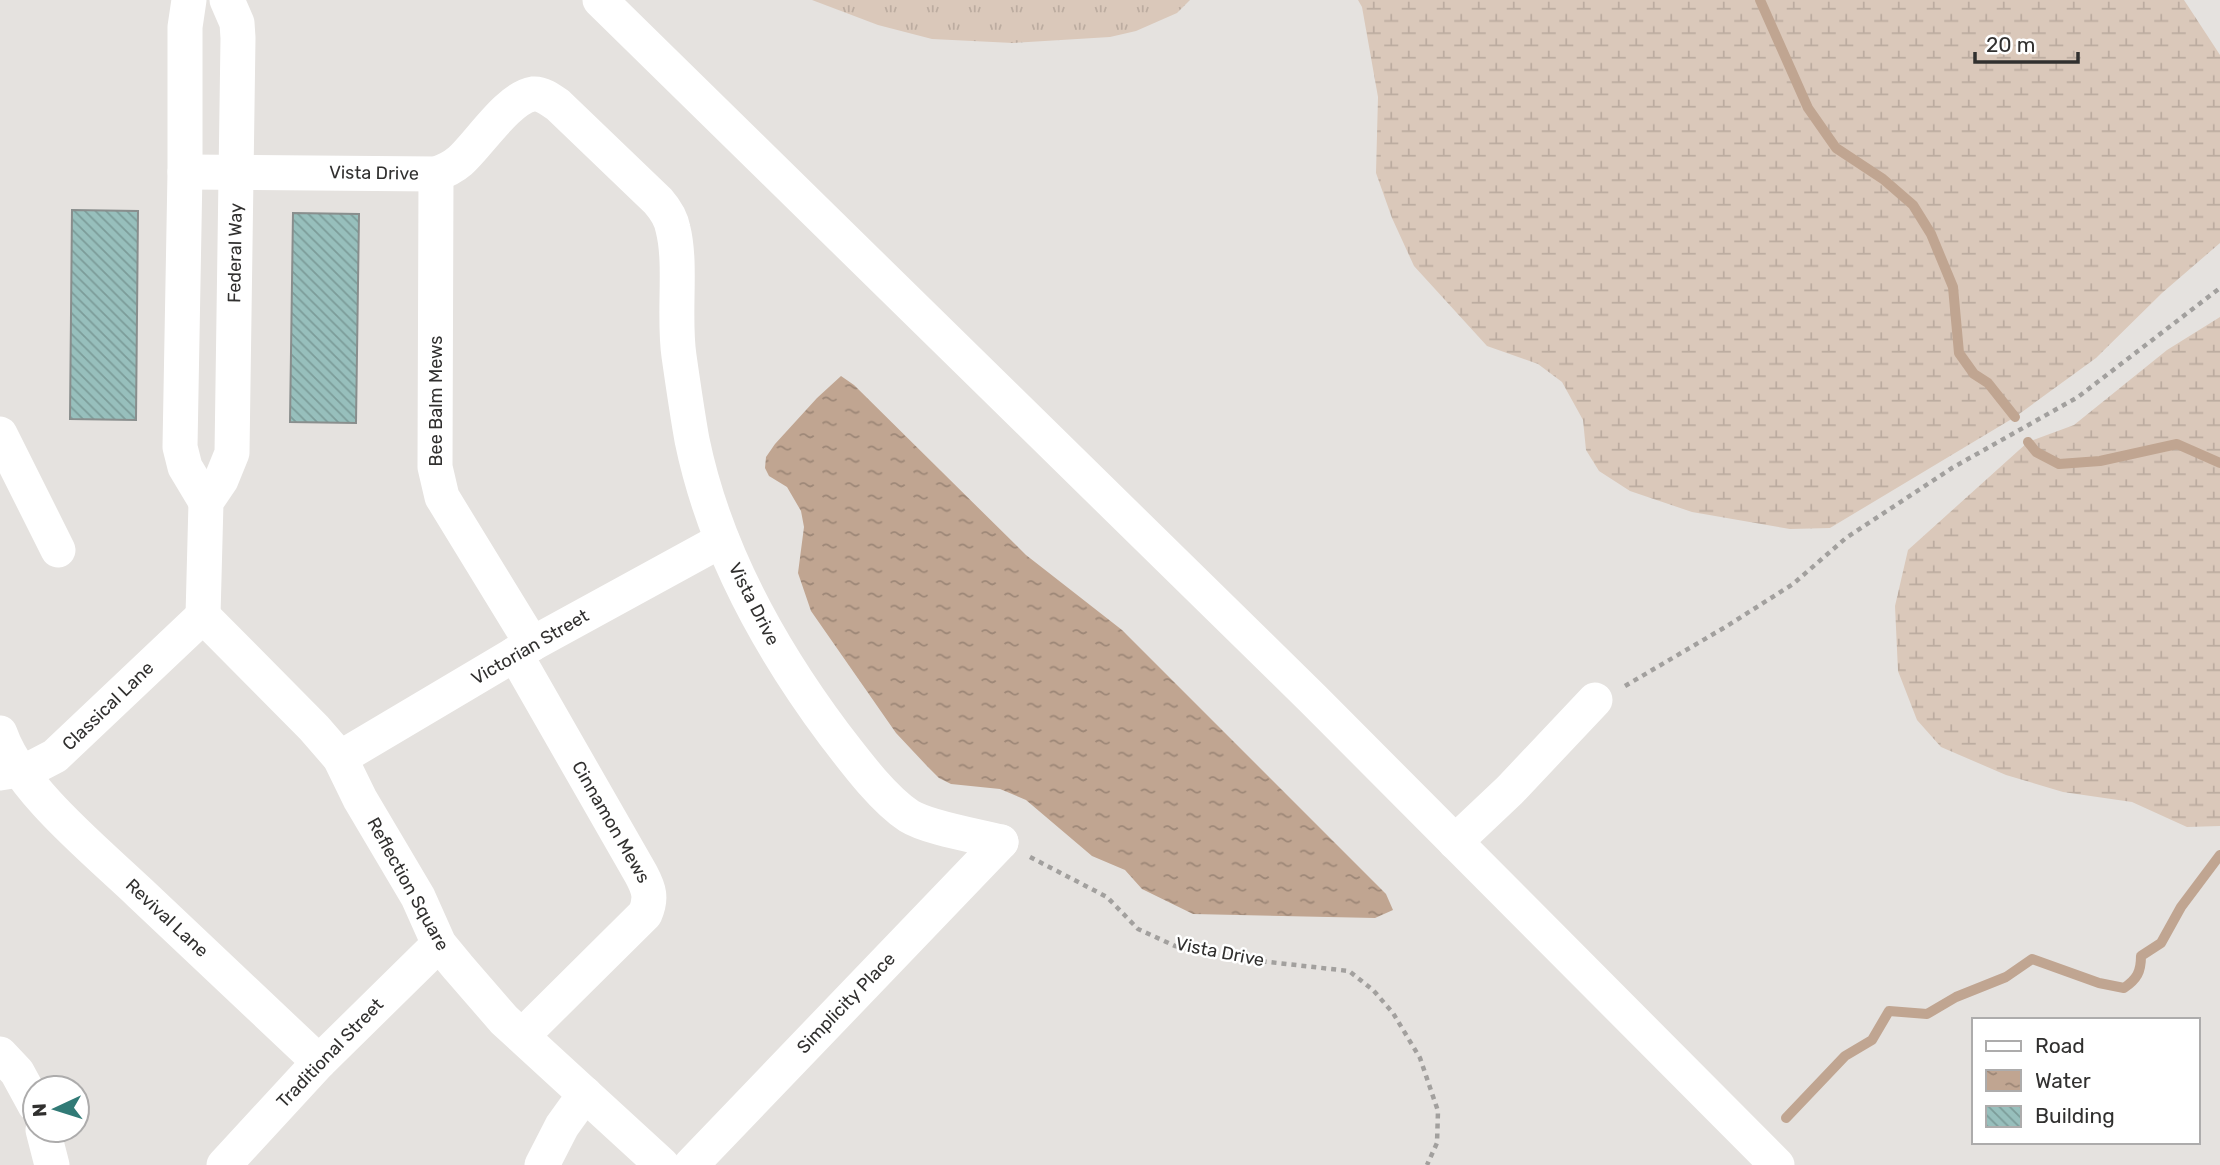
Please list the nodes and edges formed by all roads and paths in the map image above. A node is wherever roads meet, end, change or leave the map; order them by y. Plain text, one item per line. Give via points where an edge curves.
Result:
1 (189, 0) edge
2 (227, 0) edge
3 (600, 0) edge
4 (237, 171) junction
5 (185, 172) junction
6 (436, 174) junction
7 (2220, 288) edge
8 (0, 434) edge
9 (206, 502) junction
10 (722, 540) junction
11 (58, 551) dead end
12 (202, 616) junction
13 (523, 649) junction
14 (1595, 700) joint
15 (0, 733) edge
16 (340, 758) junction
17 (10, 771) edge
18 (1001, 842) junction
19 (1455, 842) junction
20 (439, 944) junction
21 (522, 1036) junction
22 (0, 1054) edge
23 (319, 1062) junction
24 (21, 1079) edge
25 (585, 1094) junction
26 (47, 1144) edge
27 (52, 1165) edge
28 (224, 1165) edge
29 (542, 1165) edge
30 (662, 1165) edge
31 (691, 1165) edge
32 (1427, 1165) edge
33 (1777, 1165) edge

1 - 5 street
2 - 4 street, Federal Way via 238,38
3 - 19 street
4 - 5 street, Vista Drive
4 - 6 street, Vista Drive
4 - 9 street, Federal Way via 232,453
5 - 9 street via 180,447 185,467
6 - 10 street, Vista Drive via 460,161 512,106 539,94 564,110 666,211 674,230 678,352 692,442
6 - 13 street, Bee Balm Mews via 435,467 442,497
7 - 14 path via 2078,397 1941,475 1846,538 1793,584 1727,626 1638,680
8 - 11 street
9 - 12 street, Federal Way
10 - 13 street, Victorian Street
10 - 18 street, Vista Drive via 796,682 875,783 911,817
12 - 16 street, Reflection Square
12 - 17 street, Classical Lane via 55,757 32,768
13 - 16 street, Victorian Street
13 - 21 street, Cinnamon Mews via 649,889 650,902 645,914
14 - 19 street
15 - 17 street, Revival Lane
16 - 20 street, Reflection Square via 418,897
17 - 23 street, Revival Lane
18 - 31 street, Simplicity Place
18 - 32 path, Vista Drive via 1107,898 1138,929 1175,946 1349,971 1393,1013 1420,1058 1438,1111 1437,1143
19 - 33 street
20 - 21 street, Reflection Square
20 - 23 street, Traditional Street
21 - 25 street, Reflection Square
22 - 24 street
23 - 28 street, Traditional Street
25 - 29 street
25 - 30 street, Reflection Square
26 - 27 street

